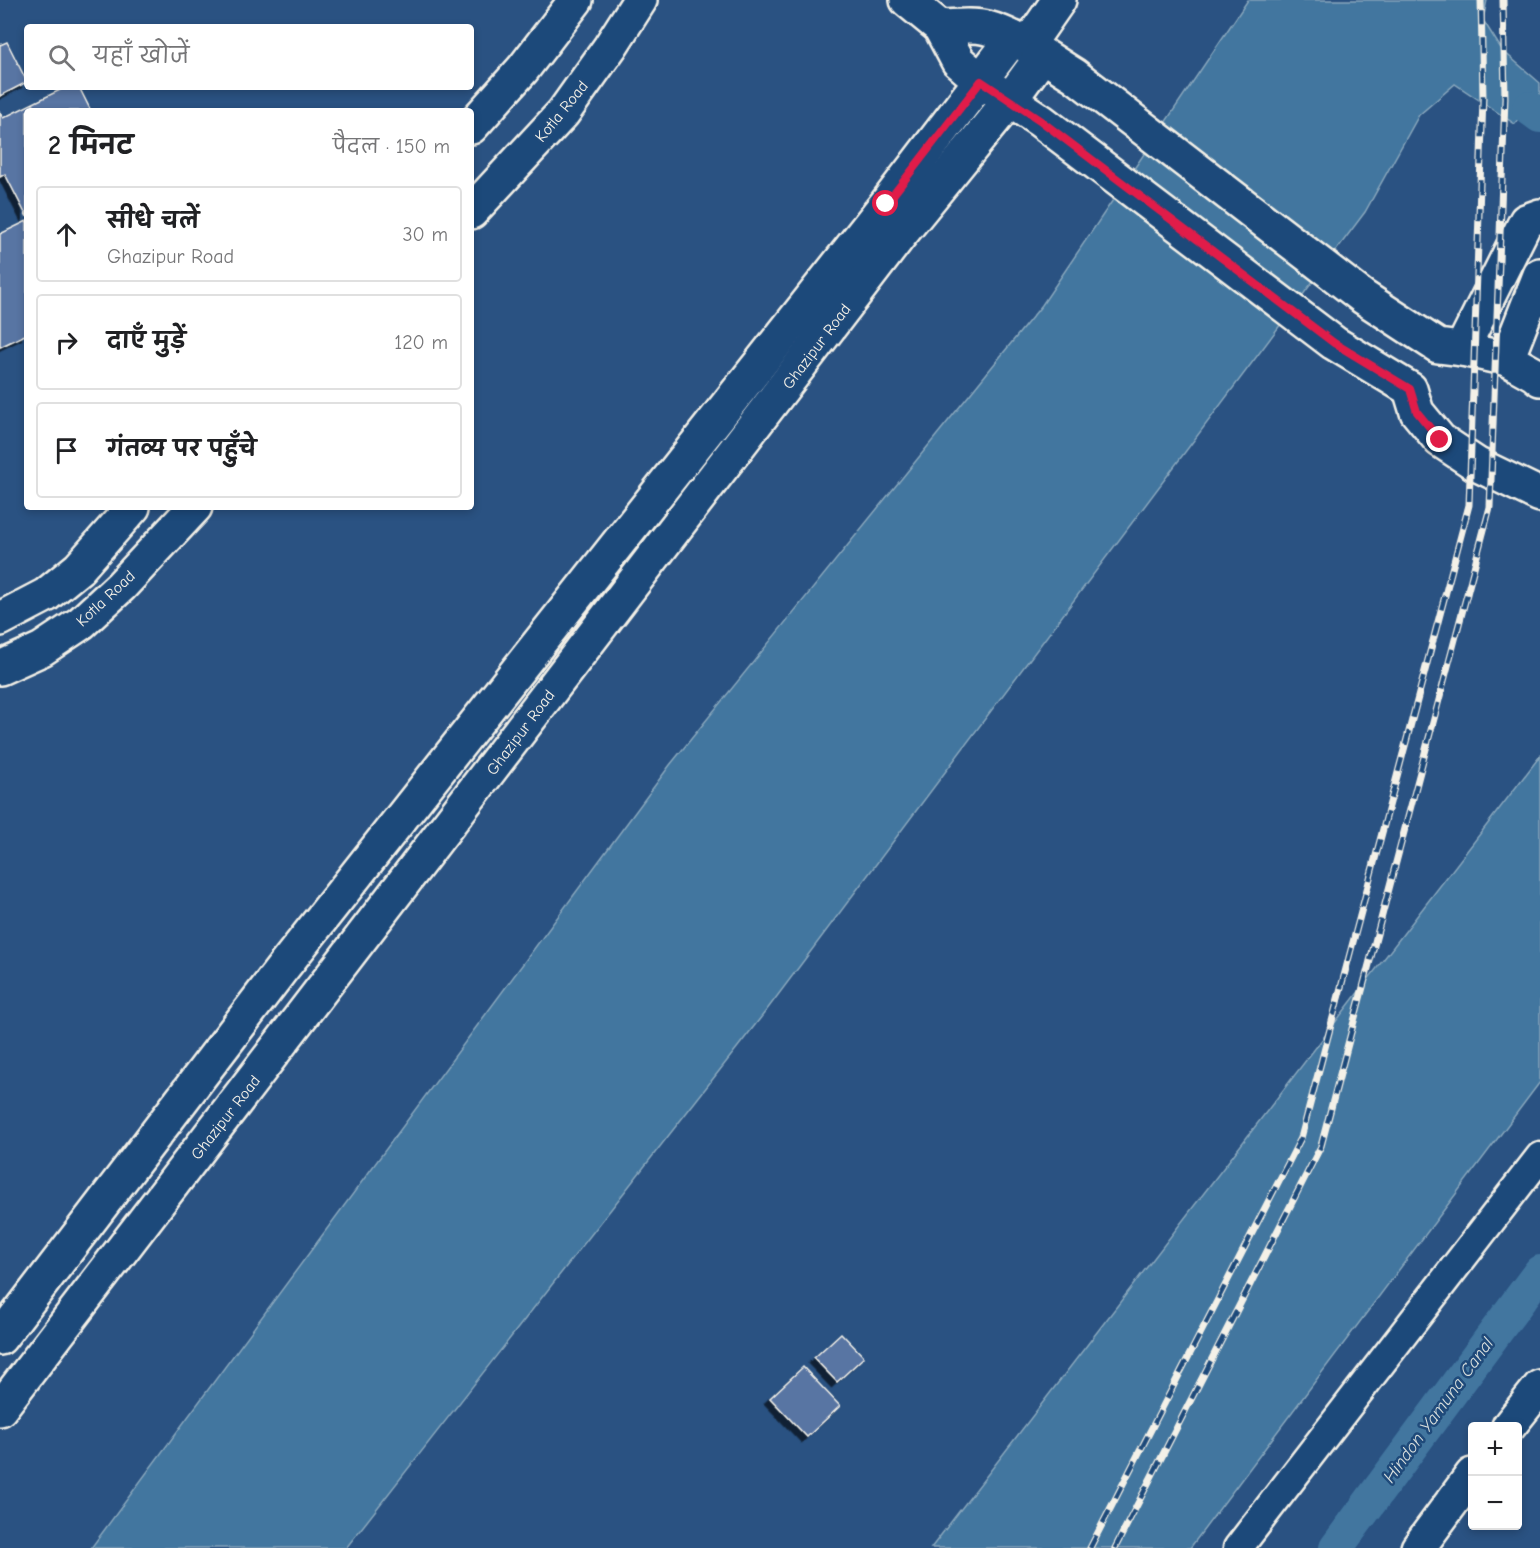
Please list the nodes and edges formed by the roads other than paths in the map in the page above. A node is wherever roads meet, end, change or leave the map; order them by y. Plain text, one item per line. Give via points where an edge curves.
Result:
1 (576, 0) edge
2 (907, 0) edge
3 (1059, 0) edge
4 (638, 1) edge
5 (940, 27) junction
6 (1028, 47) junction
7 (981, 81) junction
8 (1010, 100) junction
9 (474, 124) edge
10 (474, 210) edge
11 (1540, 216) edge
12 (1540, 275) edge
13 (1450, 347) junction
14 (1507, 359) junction
15 (1540, 379) edge
16 (1410, 389) junction
17 (1532, 486) edge
18 (130, 510) edge
19 (192, 510) edge
20 (0, 619) edge
21 (0, 668) edge
22 (1540, 1157) edge
23 (0, 1338) edge
24 (1540, 1387) edge
25 (0, 1409) edge
26 (1512, 1422) edge
27 (1468, 1483) edge
28 (1238, 1548) edge
29 (1418, 1548) edge

1 - 9 main road via 523,69
2 - 5 main road
3 - 6 main road
4 - 10 main road, Kotla Road via 563,113
5 - 6 main road via 985,27
5 - 7 main road via 958,60
6 - 7 main road, Ghazipur Road
6 - 8 main road, Ghazipur Road
6 - 13 main road via 1074,75 1363,297
7 - 8 main road
7 - 23 main road, Ghazipur Road via 281,970
8 - 16 main road via 1334,343
8 - 25 main road, Ghazipur Road via 900,235
11 - 13 main road via 1526,220
12 - 14 main road
13 - 14 main road
13 - 16 main road via 1422,362
14 - 15 main road
16 - 17 main road via 1417,412 1440,440 1476,464
18 - 20 main road via 79,568 46,595
19 - 21 main road, Kotla Road via 81,623 42,649
22 - 28 street
24 - 26 main road
27 - 29 main road

